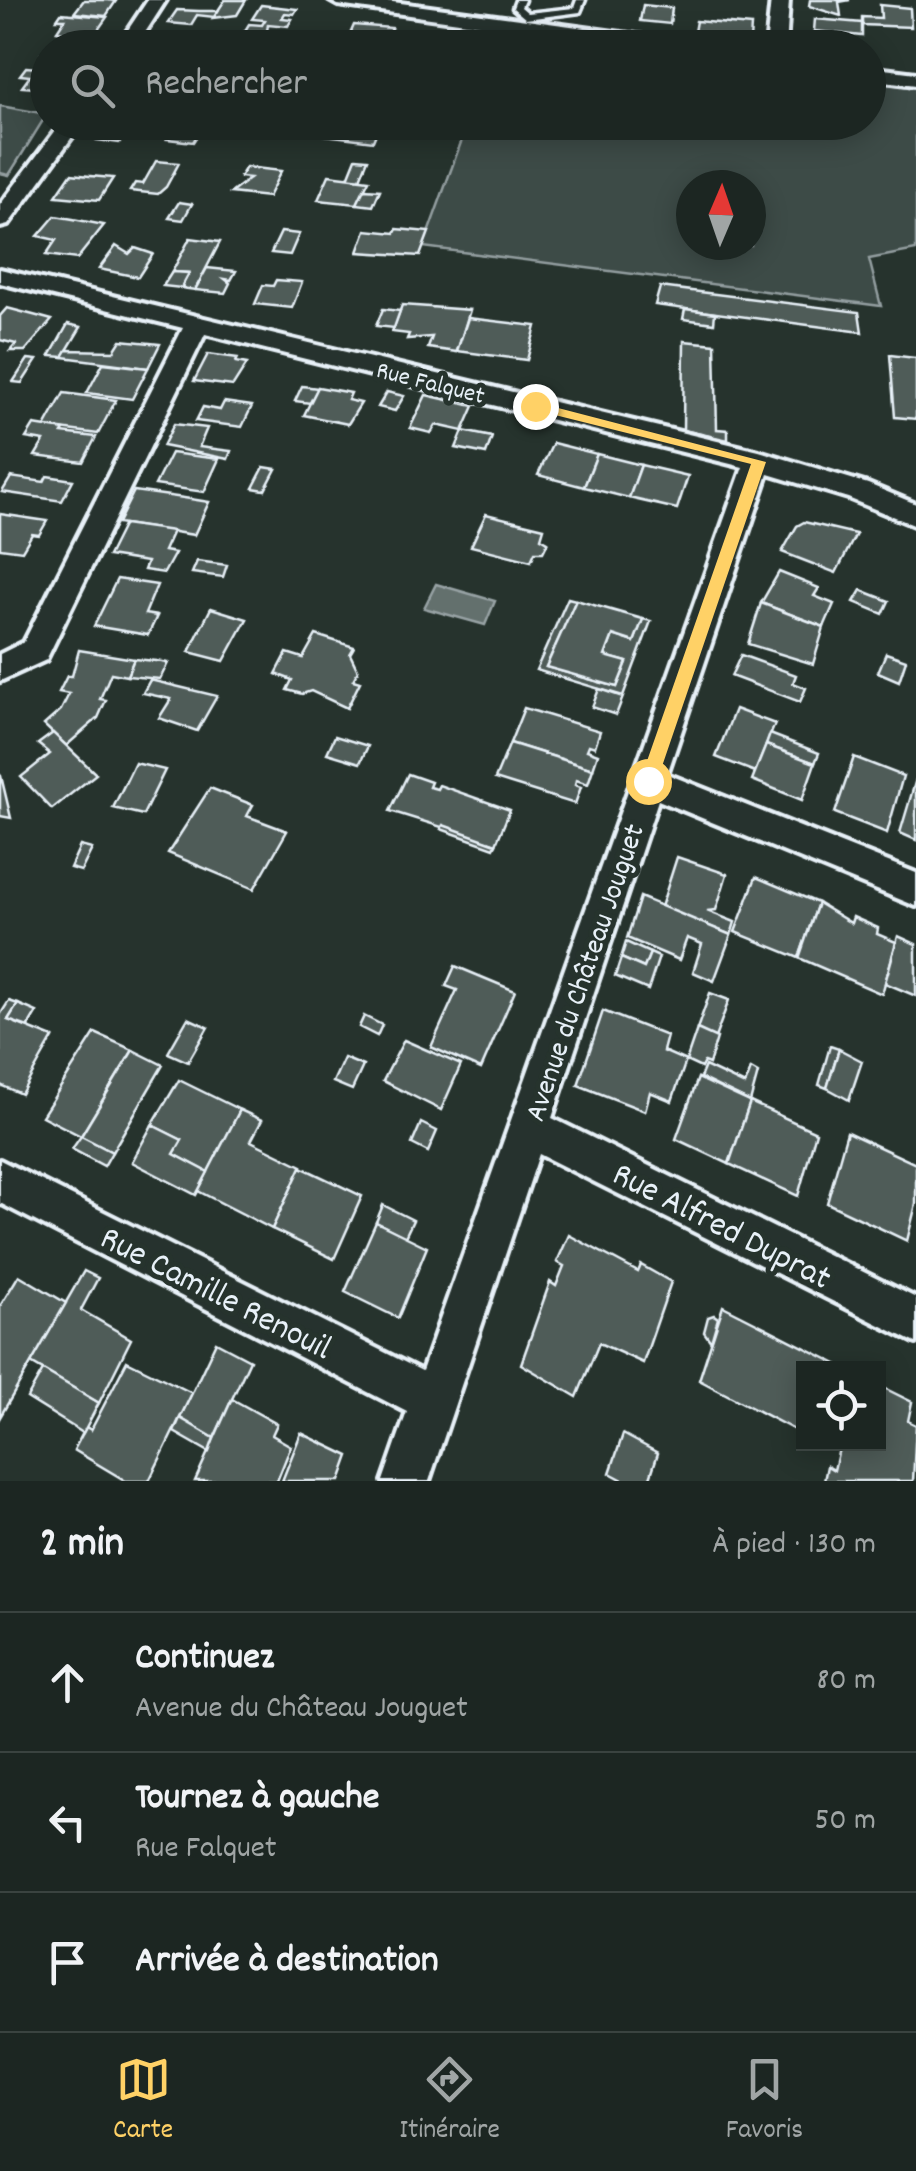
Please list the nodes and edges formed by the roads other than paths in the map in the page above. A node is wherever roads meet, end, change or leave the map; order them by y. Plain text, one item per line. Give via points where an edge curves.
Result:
1 (157, 0) edge
2 (338, 0) edge
3 (520, 0) edge
4 (582, 0) edge
5 (780, 0) edge
6 (523, 20) junction
7 (136, 30) edge
8 (582, 30) edge
9 (778, 30) edge
10 (886, 75) edge
11 (916, 79) edge
12 (60, 140) edge
13 (0, 220) edge
14 (0, 276) edge
15 (198, 323) junction
16 (759, 462) junction
17 (916, 516) edge
18 (0, 668) edge
19 (648, 781) junction
20 (916, 890) edge
21 (530, 1128) junction
22 (0, 1181) edge
23 (916, 1321) edge
24 (434, 1401) junction
25 (406, 1481) edge

1 - 7 street
2 - 6 street
3 - 6 lane
4 - 6 lane via 577,10
5 - 9 street
6 - 8 street
10 - 11 street
12 - 13 street
14 - 15 street, Rue Falquet
15 - 16 street, Rue Falquet
15 - 18 street via 35,651
16 - 17 street, Rue Falquet
16 - 19 street, Avenue du Château Jouguet
19 - 20 street
19 - 21 street, Avenue du Château Jouguet
21 - 23 street, Rue Alfred Duprat
21 - 24 street, Avenue du Château Jouguet
22 - 24 street, Rue Camille Renouil
24 - 25 street, Avenue du Château Jouguet

